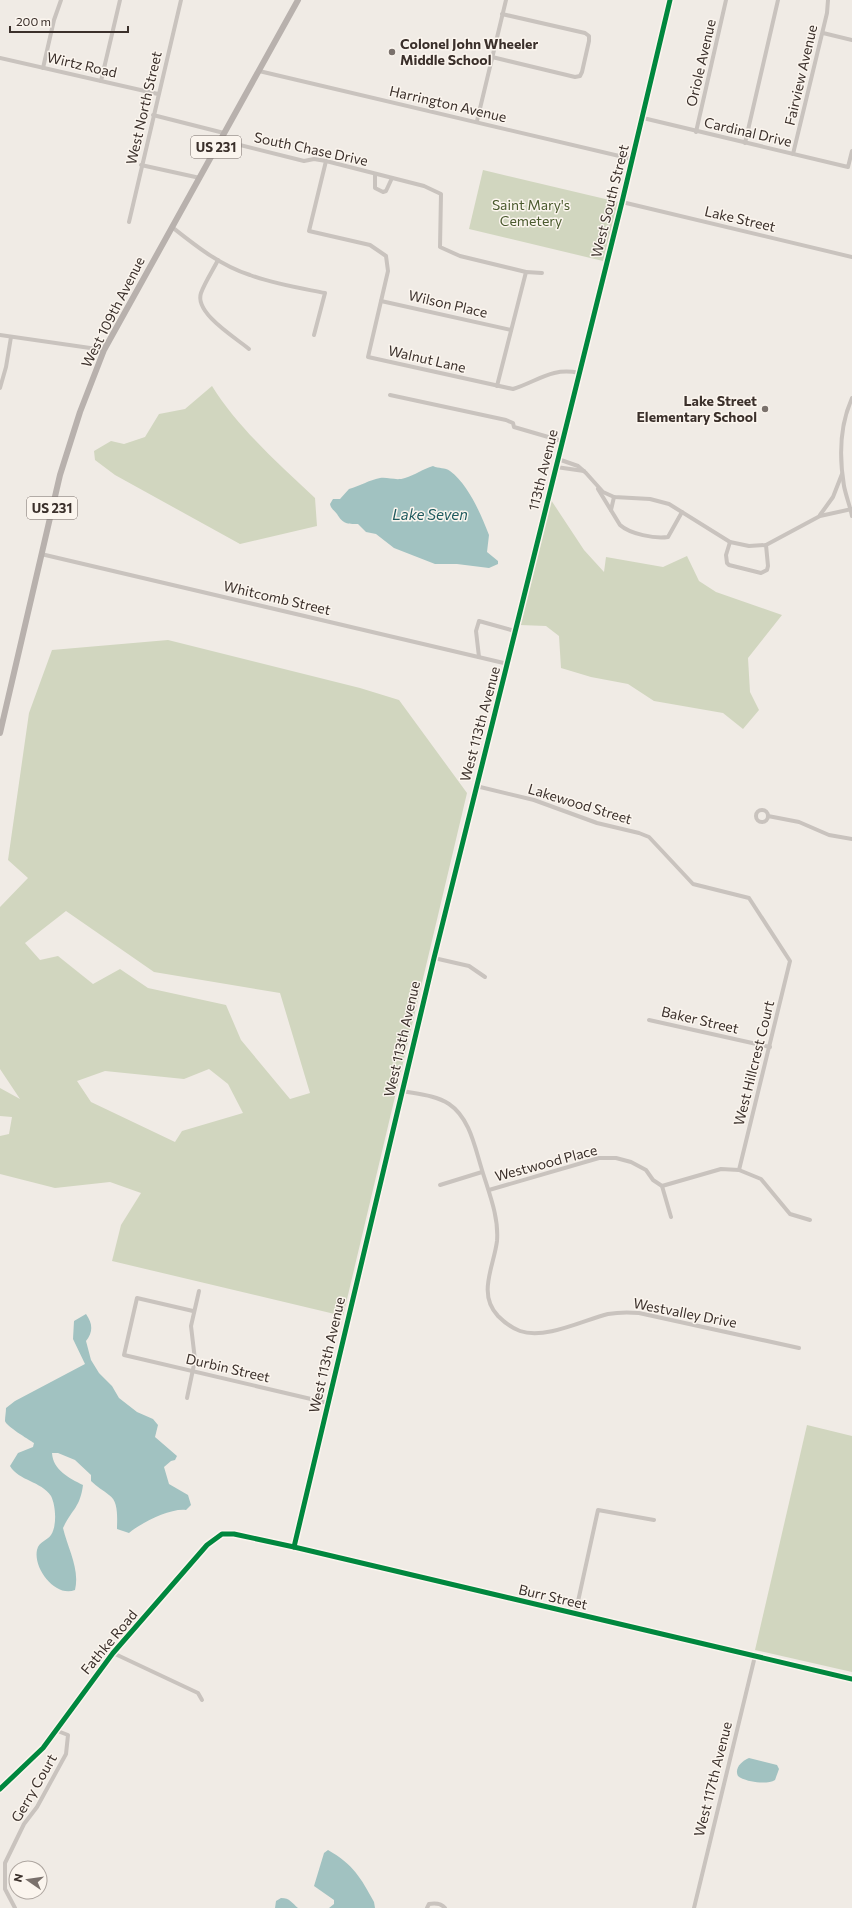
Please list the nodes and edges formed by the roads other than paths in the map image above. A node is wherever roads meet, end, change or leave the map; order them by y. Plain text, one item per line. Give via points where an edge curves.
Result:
1 (62, 0) edge
2 (120, 0) edge
3 (181, 0) edge
4 (298, 0) edge
5 (506, 0) edge
6 (670, 0) edge
7 (726, 0) edge
8 (778, 0) edge
9 (828, 0) edge
10 (502, 14) junction
11 (823, 33) junction
12 (852, 40) edge
13 (492, 57) junction
14 (0, 58) edge
15 (43, 68) junction
16 (259, 71) junction
17 (102, 81) junction
18 (158, 94) junction
19 (153, 115) junction
20 (643, 118) junction
21 (477, 121) junction
22 (696, 132) junction
23 (224, 133) junction
24 (220, 140) junction
25 (745, 143) junction
26 (852, 151) edge
27 (793, 154) junction
28 (632, 160) junction
29 (326, 161) junction
30 (141, 165) junction
31 (375, 174) junction
32 (200, 178) junction
33 (392, 178) junction
34 (622, 202) junction
35 (129, 222) dead end
36 (172, 227) junction
37 (852, 257) edge
38 (218, 260) junction
39 (526, 272) junction
40 (542, 272) dead end
41 (381, 300) junction
42 (511, 330) junction
43 (0, 335) edge
44 (314, 335) dead end
45 (11, 337) junction
46 (249, 349) dead end
47 (104, 350) junction
48 (579, 373) junction
49 (497, 386) junction
50 (0, 388) edge
51 (390, 395) dead end
52 (852, 398) edge
53 (571, 407) joint
54 (562, 441) junction
55 (558, 459) junction
56 (556, 467) junction
57 (584, 471) junction
58 (842, 472) junction
59 (595, 484) junction
60 (614, 497) junction
61 (851, 509) edge
62 (611, 510) junction
63 (682, 512) junction
64 (820, 516) junction
65 (852, 516) edge
66 (539, 538) joint
67 (730, 542) junction
68 (766, 545) junction
69 (41, 554) junction
70 (515, 631) junction
71 (479, 657) junction
72 (508, 664) junction
73 (0, 733) edge
74 (476, 786) junction
75 (768, 816) dead end
76 (852, 839) edge
77 (434, 958) junction
78 (790, 961) joint
79 (485, 977) dead end
80 (649, 1020) dead end
81 (770, 1047) junction
82 (402, 1091) junction
83 (739, 1170) junction
84 (482, 1172) junction
85 (440, 1185) dead end
86 (662, 1186) junction
87 (489, 1190) junction
88 (671, 1217) dead end
89 (810, 1220) dead end
90 (199, 1291) dead end
91 (193, 1311) junction
92 (799, 1348) dead end
93 (193, 1371) junction
94 (187, 1398) dead end
95 (328, 1403) junction
96 (654, 1520) dead end
97 (248, 1537) joint
98 (294, 1547) junction
99 (575, 1614) junction
100 (113, 1653) junction
101 (755, 1656) junction
102 (852, 1679) edge
103 (202, 1700) dead end
104 (55, 1730) junction
105 (0, 1789) edge
106 (15, 1908) edge
107 (427, 1908) edge
108 (445, 1908) edge
109 (694, 1908) edge

1 - 15 street via 54,20
2 - 17 street
3 - 18 street, West North Street
4 - 16 main road, West 109th Avenue / US 231
5 - 10 street
6 - 20 street, West South Street
7 - 22 street, Oriole Avenue
8 - 25 street
9 - 11 street, Fairview Avenue
10 - 13 street
10 - 13 street via 585,33 589,41 584,64 580,76 575,77
11 - 12 street
11 - 27 street, Fairview Avenue
13 - 21 street
14 - 15 street, Wirtz Road
15 - 17 street, Wirtz Road
16 - 21 street, Harrington Avenue
16 - 23 main road, West 109th Avenue / US 231
17 - 18 street, Wirtz Road
18 - 19 street, West North Street
19 - 23 street
19 - 30 street, West North Street
20 - 22 street, Cardinal Drive
20 - 28 street, West South Street
21 - 28 street, Harrington Avenue
22 - 25 street, Cardinal Drive
23 - 24 main road, West 109th Avenue / US 231
24 - 29 street, South Chase Drive via 304,161
24 - 32 main road, West 109th Avenue / US 231
25 - 27 street, Cardinal Drive
26 - 27 street, Cardinal Drive via 848,167
28 - 34 street, West South Street
29 - 31 street, South Chase Drive
29 - 41 street, Walnut Lane via 309,231 370,245 386,256 388,271
30 - 32 street
30 - 35 street, West North Street
31 - 33 street, South Chase Drive
31 - 33 street, South Chase Drive via 375,188 378,192 386,190
32 - 36 main road, West 109th Avenue / US 231
33 - 39 street, South Chase Drive via 424,186 441,194 440,247 460,256
34 - 37 street, Lake Street
34 - 48 street, West South Street
36 - 38 street
36 - 47 main road, West 109th Avenue / US 231
38 - 44 street via 250,276 324,293
38 - 46 street via 201,293 202,306 207,315
39 - 40 street, South Chase Drive
39 - 42 street
41 - 42 street, Wilson Place
41 - 49 street, Walnut Lane via 368,357
42 - 49 street
43 - 45 street
45 - 47 street
45 - 50 street
47 - 69 main road, West 109th Avenue / US 231 via 69,443
48 - 49 street, Walnut Lane via 565,370 551,373 513,389
48 - 53 street, West South Street
51 - 54 street via 506,420 514,427
52 - 58 street via 840,437
53 - 54 street, 113th Avenue
54 - 55 street, 113th Avenue
55 - 56 street, 113th Avenue
55 - 57 street
56 - 57 street
56 - 66 street, 113th Avenue
57 - 59 street
58 - 61 street
58 - 64 street via 833,497
59 - 60 street via 603,492
59 - 62 street
60 - 62 street
60 - 63 street via 650,499 668,504
61 - 64 street
61 - 65 street
62 - 63 street via 624,529 662,538 668,537
63 - 67 street
64 - 68 street
66 - 70 street, West 113th Avenue
67 - 68 street via 749,546
67 - 68 street via 726,555 727,563 760,573 767,570 768,566
69 - 71 street, Whitcomb Street
69 - 73 main road, West 109th Avenue / US 231
70 - 71 street via 479,621 476,631
70 - 72 street, West 113th Avenue
71 - 72 street, Whitcomb Street
72 - 74 street, West 113th Avenue
74 - 77 street, West 113th Avenue
74 - 78 street, Lakewood Street via 534,800 597,823 649,837 693,884 749,898
75 - 76 street via 799,822 828,836
77 - 79 street via 469,966
77 - 82 street, West 113th Avenue
78 - 81 street, West Hillcrest Court
80 - 81 street, Baker Street
81 - 83 street, West Hillcrest Court
82 - 84 street, Westvalley Drive via 430,1096 449,1104 462,1118 472,1136
82 - 95 street, West 113th Avenue
83 - 86 street via 721,1169
83 - 89 street via 761,1179 790,1214
84 - 85 street
84 - 87 street, Westvalley Drive
86 - 87 street, Westwood Place via 646,1170 631,1162 616,1158 599,1158
86 - 88 street, Westwood Place
87 - 92 street, Westvalley Drive via 496,1225 496,1241 488,1280 490,1304 505,1323 520,1331 534,1334 609,1314 646,1313
90 - 91 street
91 - 93 street
91 - 93 street, Durbin Street via 137,1298 124,1355
93 - 94 street
93 - 95 street, Durbin Street
95 - 98 street, West 113th Avenue
96 - 99 street via 598,1510
97 - 98 street, Burr Street
97 - 100 street, Fathke Road via 222,1534 214,1539
98 - 99 street, Burr Street
99 - 101 street, Burr Street
100 - 103 street via 198,1693
100 - 104 street, Fathke Road
101 - 102 street, Burr Street
101 - 109 street, West 117th Avenue
104 - 105 street, Fathke Road via 43,1748
104 - 106 street, Gerry Court via 68,1735 66,1754 37,1807 24,1824 5,1863 5,1889
107 - 108 street via 433,1903

